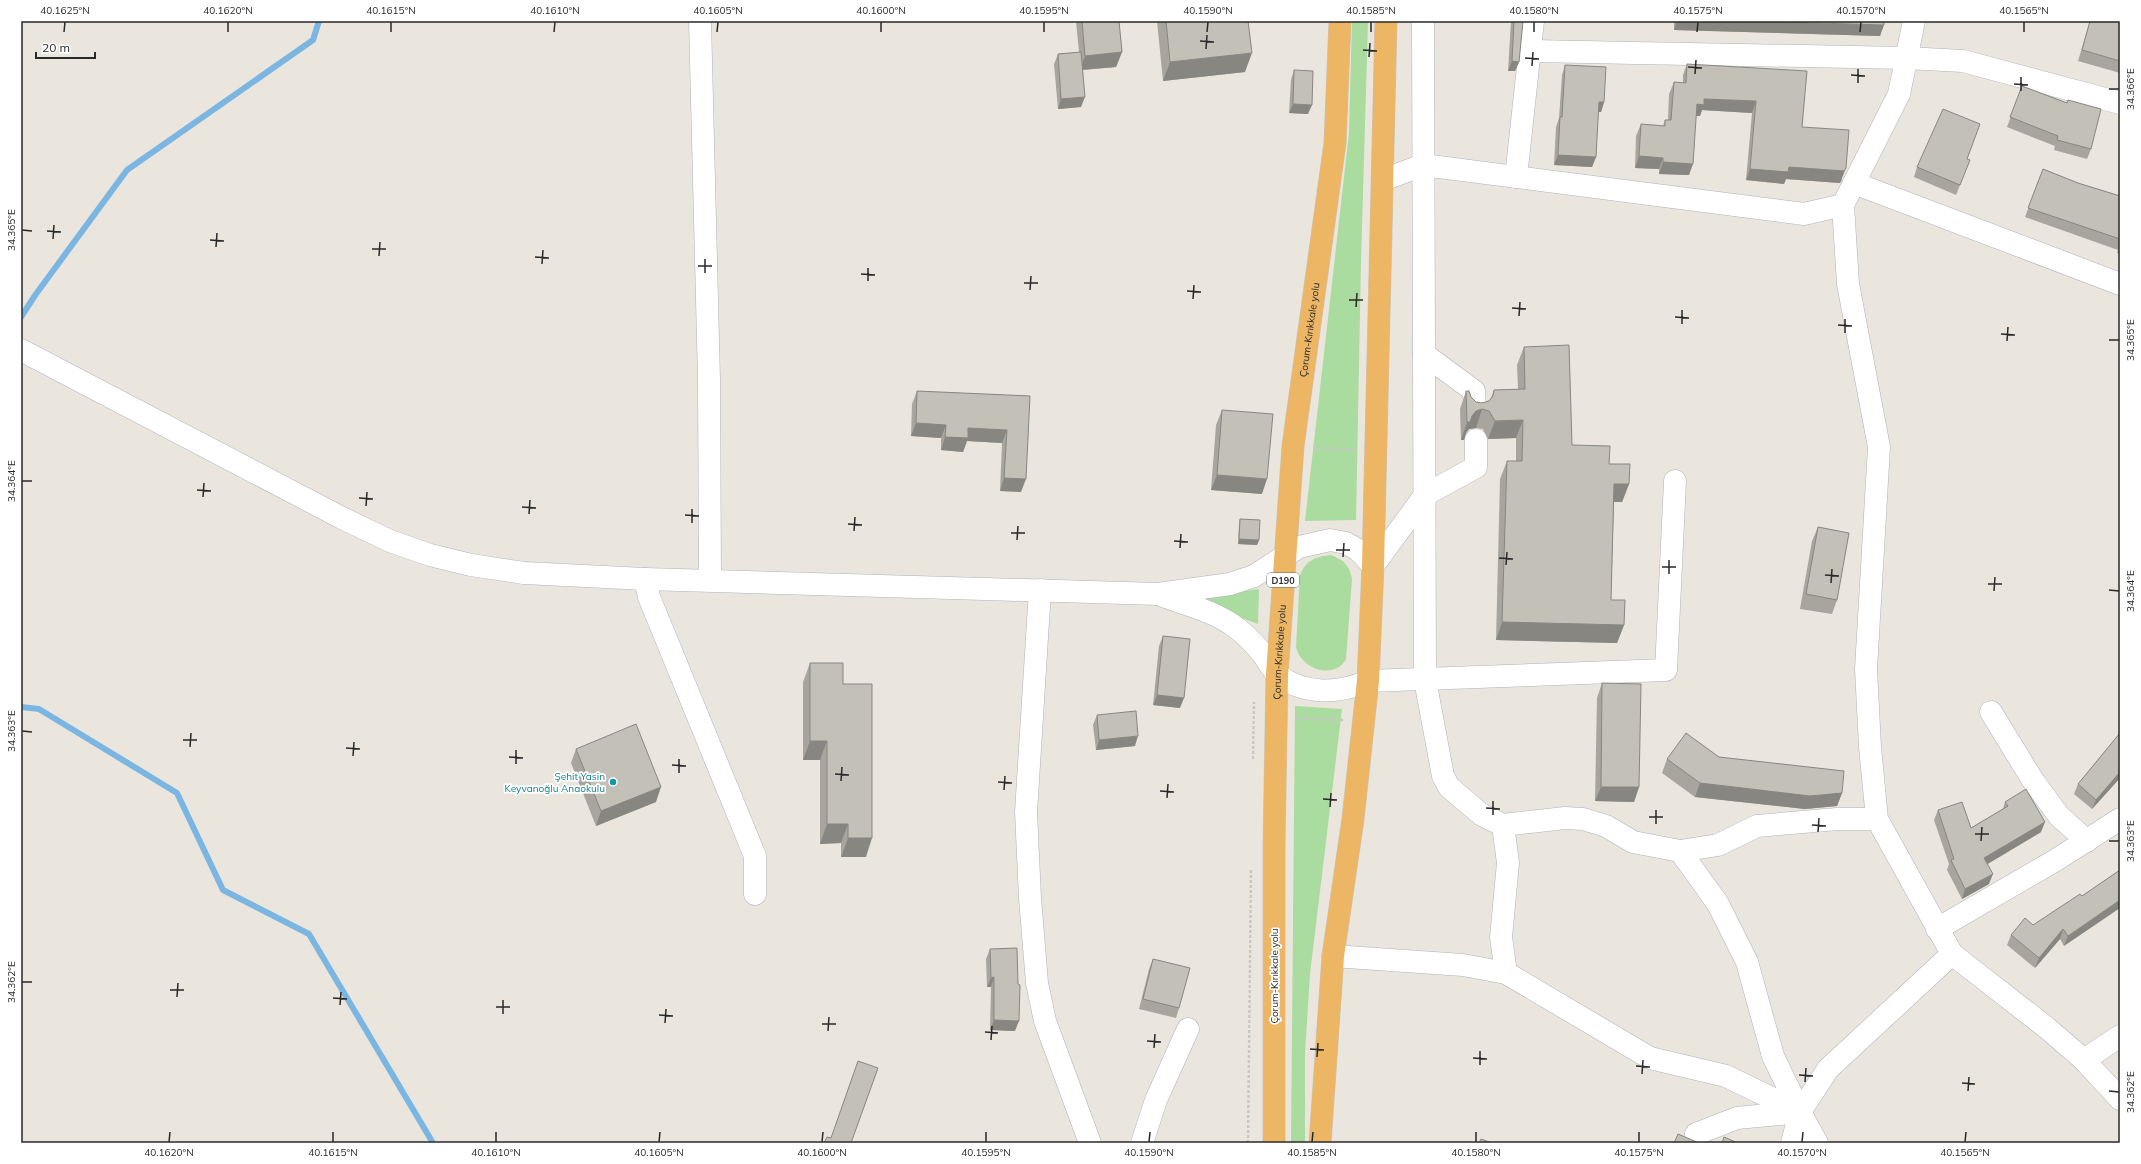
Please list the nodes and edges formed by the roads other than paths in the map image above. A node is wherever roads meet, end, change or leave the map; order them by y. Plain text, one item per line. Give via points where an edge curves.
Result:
1 (700, 21) edge
2 (1340, 21) edge
3 (1386, 21) edge
4 (1423, 21) edge
5 (1534, 21) edge
6 (1914, 21) edge
7 (1532, 51) junction
8 (1906, 58) junction
9 (2120, 103) edge
10 (1423, 165) junction
11 (1516, 177) junction
12 (1383, 180) junction
13 (1854, 183) junction
14 (1843, 205) junction
15 (2120, 284) edge
16 (21, 350) edge
17 (1424, 354) junction
18 (1474, 408) edge
19 (1476, 440) dead end
20 (1675, 481) dead end
21 (1425, 495) junction
22 (1285, 555) junction
23 (1373, 566) junction
24 (645, 579) junction
25 (710, 579) junction
26 (1040, 590) junction
27 (1158, 594) junction
28 (1277, 674) junction
29 (1425, 680) junction
30 (1368, 681) junction
31 (1991, 712) dead end
32 (1877, 819) junction
33 (2120, 819) edge
34 (1503, 825) junction
35 (2087, 841) junction
36 (1680, 851) junction
37 (755, 894) dead end
38 (1937, 929) junction
39 (1952, 954) junction
40 (1332, 956) junction
41 (1506, 973) junction
42 (1188, 1029) dead end
43 (2120, 1036) edge
44 (2084, 1060) junction
45 (2120, 1099) edge
46 (1800, 1112) junction
47 (1696, 1134) dead end
48 (1090, 1143) edge
49 (1142, 1143) edge
50 (1274, 1143) edge
51 (1320, 1143) edge
52 (1792, 1143) edge
53 (1817, 1143) edge

1 - 25 street via 709,379
2 - 22 highway, Çorum-Kırıkkale yolu / D190 via 1332,165 1293,446
3 - 12 highway
4 - 10 street
5 - 7 street
6 - 8 street
7 - 8 street
7 - 11 street
8 - 9 street via 1963,61
8 - 13 street via 1899,94
10 - 11 street
10 - 12 street
10 - 17 street
11 - 14 street via 1804,214
12 - 23 highway
13 - 14 street
13 - 15 street
14 - 32 street via 1848,284 1879,446 1866,669
16 - 24 street via 390,541 430,555 471,565 524,573
17 - 18 street via 1474,391
17 - 21 street
19 - 21 street via 1476,467
20 - 29 street via 1666,670
21 - 23 street
21 - 29 street
22 - 23 street via 1313,543 1330,540 1346,543 1358,550
22 - 27 street via 1254,576 1230,584
22 - 28 highway, Çorum-Kırıkkale yolu / D190
23 - 30 highway
24 - 25 street
24 - 37 street via 649,598 754,856
25 - 26 street
26 - 27 street
26 - 48 street via 1026,812 1037,983 1045,1021
27 - 28 street via 1229,623 1245,634
28 - 30 street via 1294,684 1324,691 1339,690
28 - 50 highway, Çorum-Kırıkkale yolu / D190
29 - 30 street
29 - 34 street via 1442,776 1450,787 1482,815
30 - 40 highway via 1353,819
31 - 35 street via 2054,810
32 - 36 street via 1837,819 1757,826 1718,845
32 - 38 street
33 - 35 street
34 - 36 street via 1565,818 1583,819 1606,826 1633,842
34 - 41 street via 1508,863 1501,937
35 - 38 street
36 - 46 street via 1718,904 1747,962 1773,1056
38 - 39 street
39 - 44 street
39 - 46 street via 1828,1069
40 - 41 street via 1463,965
40 - 51 highway
41 - 46 street via 1650,1058 1726,1076
42 - 49 street via 1156,1100
43 - 44 street
44 - 45 street
46 - 47 street via 1737,1118
46 - 52 street
46 - 53 street

